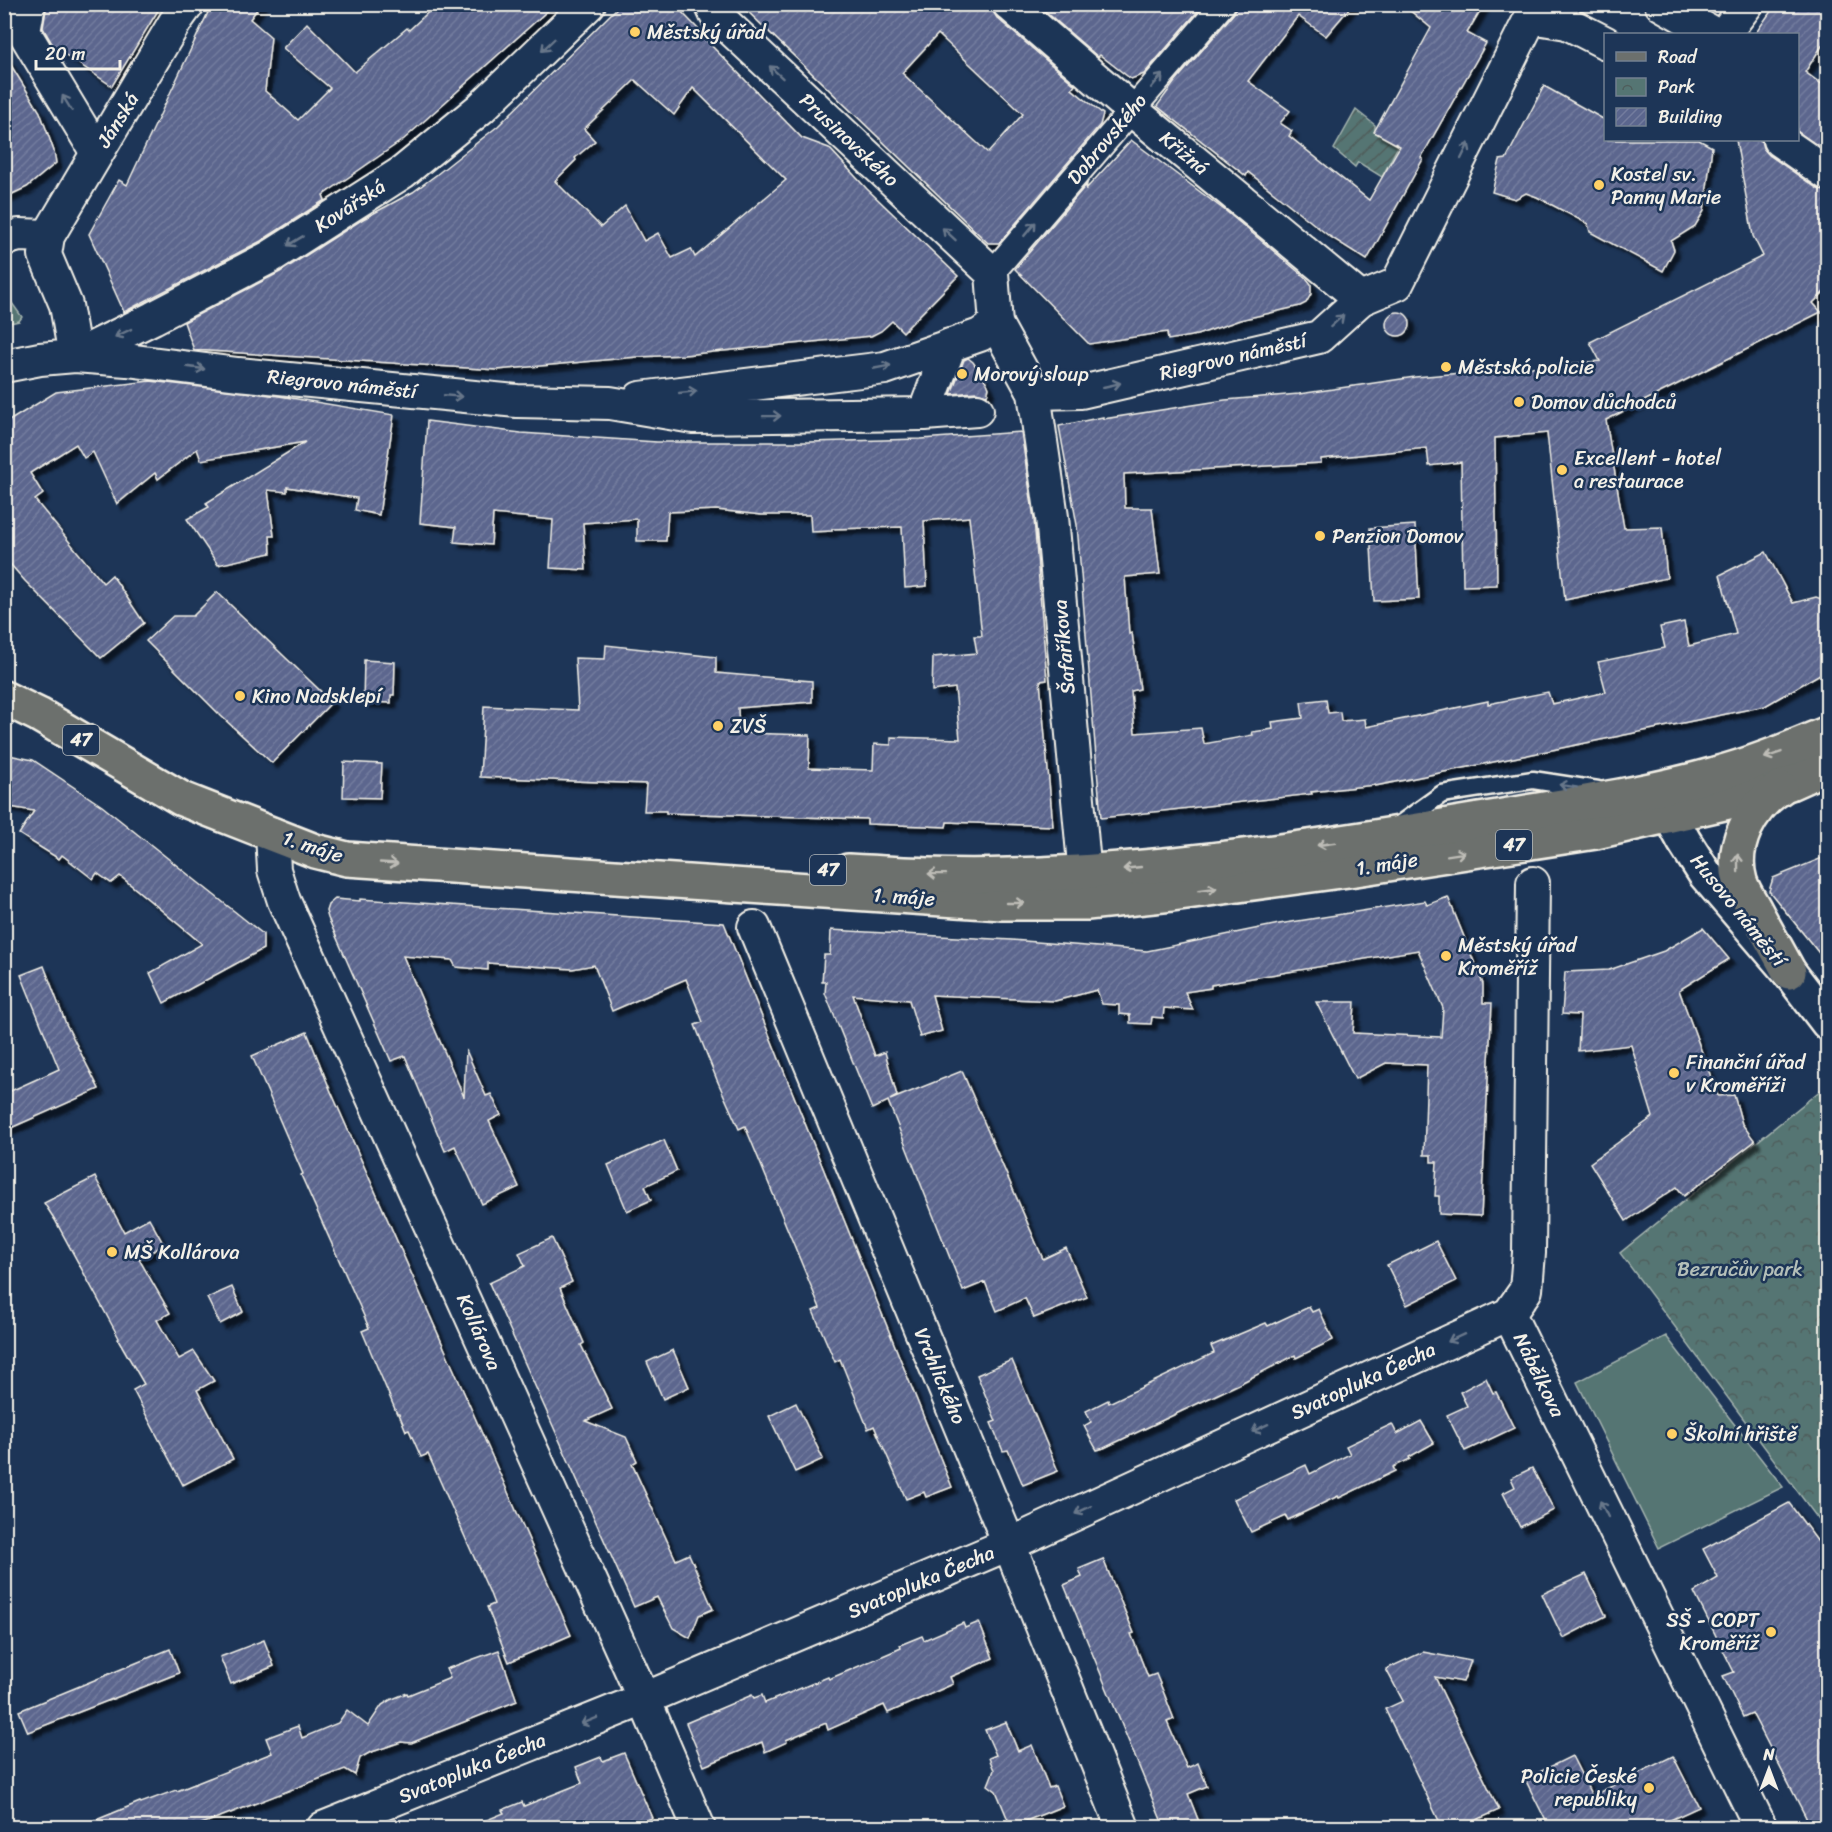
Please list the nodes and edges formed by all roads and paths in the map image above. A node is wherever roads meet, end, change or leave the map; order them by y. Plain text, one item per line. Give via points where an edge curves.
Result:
1 (29, 4) edge
2 (188, 4) edge
3 (589, 4) edge
4 (711, 4) edge
5 (1009, 4) edge
6 (1223, 4) edge
7 (1661, 4) edge
8 (1747, 4) edge
9 (1537, 11) edge
10 (1712, 33) edge
11 (1725, 33) edge
12 (1604, 42) edge
13 (1132, 110) junction
14 (1780, 141) edge
15 (97, 153) junction
16 (1827, 174) edge
17 (48, 236) junction
18 (4, 239) edge
19 (992, 273) junction
20 (1361, 299) junction
21 (996, 324) junction
22 (950, 345) junction
23 (75, 356) junction
24 (4, 366) edge
25 (1034, 393) junction
26 (610, 403) junction
27 (976, 410) dead end
28 (924, 414) junction
29 (4, 698) edge
30 (1827, 733) edge
31 (1827, 765) edge
32 (1791, 783) junction
33 (1665, 802) junction
34 (272, 834) junction
35 (1533, 883) dead end
36 (1086, 887) junction
37 (754, 927) dead end
38 (1789, 972) junction
39 (1827, 1023) edge
40 (1509, 1314) junction
41 (1009, 1544) junction
42 (644, 1699) junction
43 (323, 1827) edge
44 (699, 1827) edge
45 (1123, 1827) edge
46 (1761, 1827) edge

15 -> 1 street via 24,32
2 - 15 street, Jánská
3 -> 23 street, Kovářská via 481,108 403,172 270,257
19 -> 4 street, Prusinovského via 716,15
5 - 13 street, Křižná
13 -> 6 street, Dobrovského
7 - 10 street
8 - 11 street
9 - 12 street, Riegrovo náměstí
20 -> 9 street, Riegrovo náměstí via 1397,284
19 -> 13 street, Dobrovského
13 - 20 street, Křižná
14 - 16 street
15 - 17 street, Jánská
17 - 18 street
17 - 23 street via 45,255 66,305
19 - 21 street
25 -> 20 street, Riegrovo náměstí via 1081,392 1319,337
21 - 22 street, Riegrovo náměstí via 980,335
21 - 25 street
26 -> 22 street, Riegrovo náměstí via 885,368
22 - 28 street
23 - 24 street
23 -> 26 street, Riegrovo náměstí via 517,401
25 - 36 street, Šafaříkova via 1052,517
26 -> 28 street, Riegrovo náměstí via 693,417
27 - 28 street, Riegrovo náměstí
29 - 34 main road, 47 via 182,800
30 -> 33 main road, 47 via 1726,771
31 - 32 main road, 47
32 - 33 main road, 47 via 1729,802
38 -> 32 main road via 1741,883 1737,864 1741,840 1755,811 1777,790
33 -> 36 main road, 1. máje / 47 via 1626,794 1255,854
36 -> 33 main road, 1. máje / 47 via 1172,894 1356,869 1596,832
33 - 38 main road, Husovo náměstí via 1705,874
34 - 36 main road, 1. máje / 47 via 315,851 373,862 942,900 1002,903
34 - 42 street, Kollárova via 274,870 281,894
35 - 40 street, Nábělkova via 1529,1253 1526,1290
37 - 41 street, Vrchlického
38 - 39 main road, Husovo náměstí
40 -> 41 street, Svatopluka Čecha
46 -> 40 street, Nábělkova
41 - 42 street, Svatopluka Čecha
41 - 45 street, Vrchlického
42 -> 43 street, Svatopluka Čecha
42 - 44 street, Kollárova

